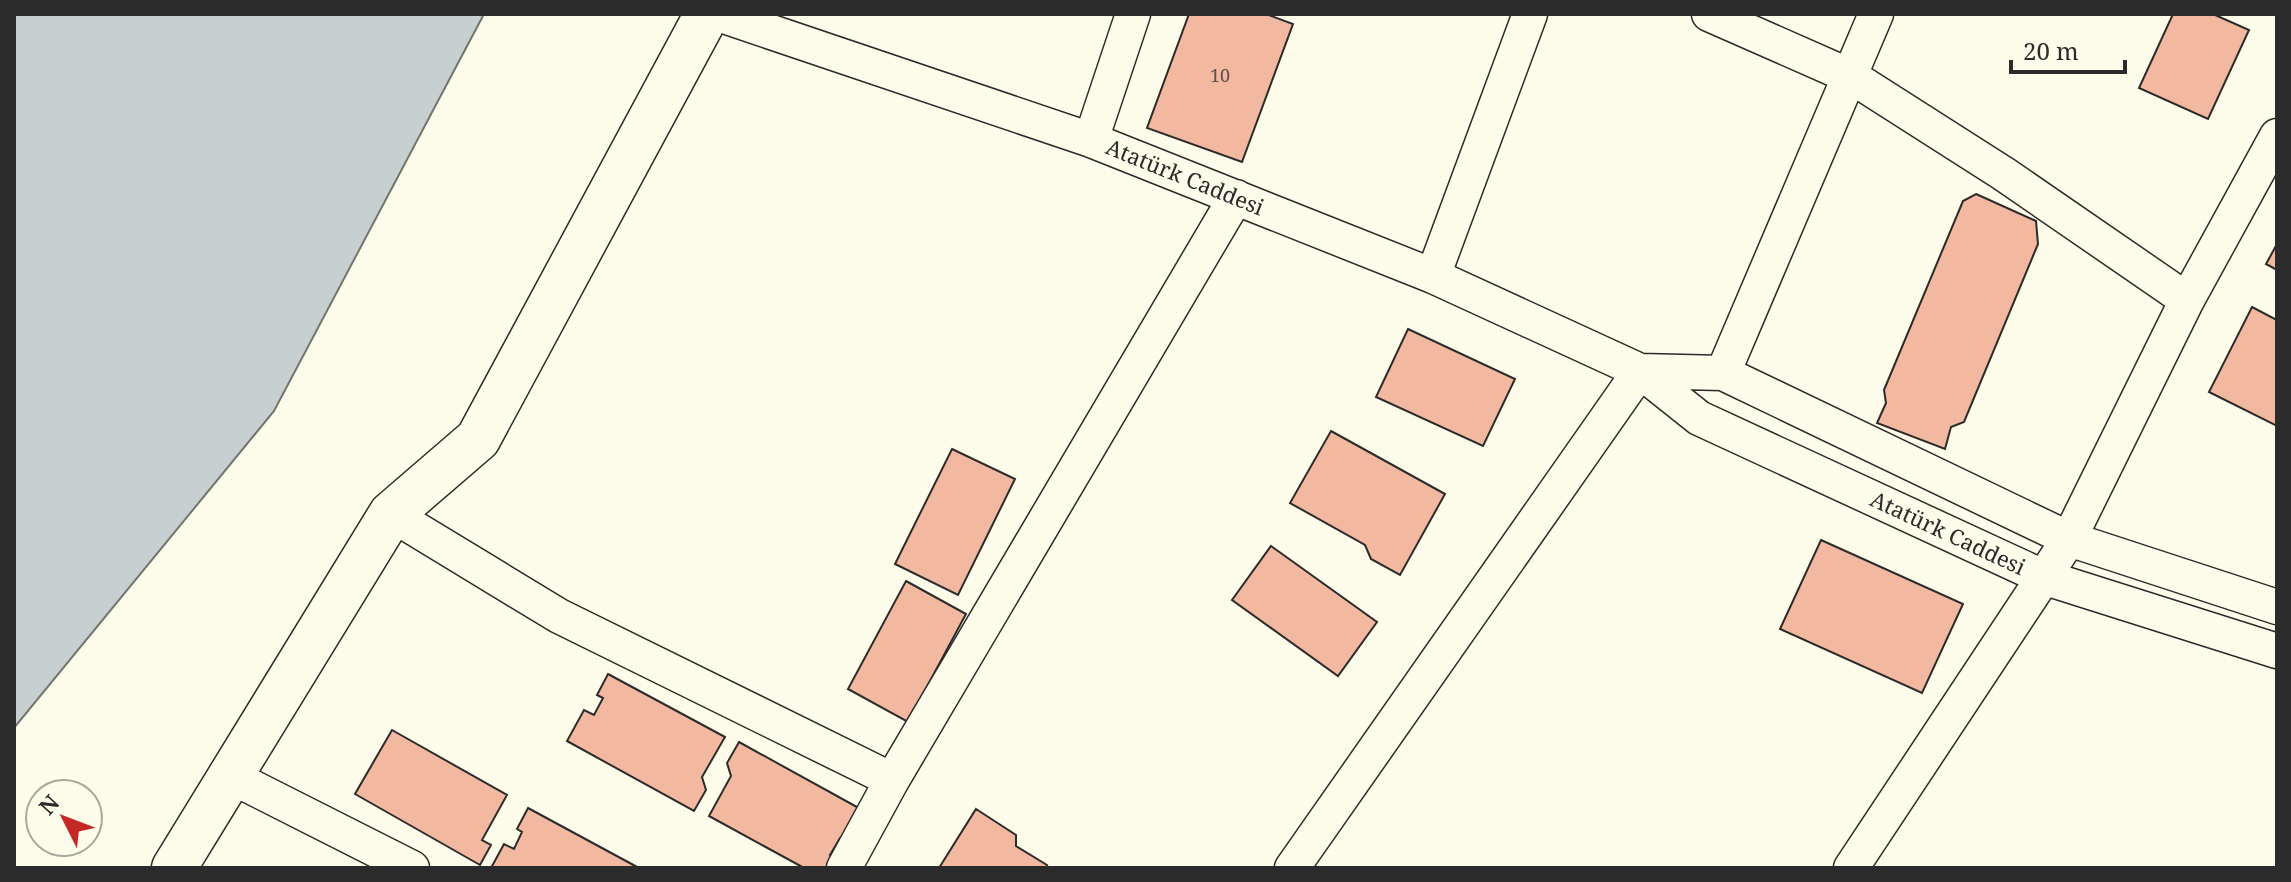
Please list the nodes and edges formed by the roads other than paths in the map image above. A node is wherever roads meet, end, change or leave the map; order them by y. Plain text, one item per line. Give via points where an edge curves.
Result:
1 (707, 14) edge
2 (718, 14) edge
3 (1133, 14) edge
4 (1530, 14) edge
5 (1709, 14) edge
6 (1876, 14) edge
7 (1852, 77) junction
8 (2277, 136) edge
9 (1091, 140) junction
10 (1236, 197) junction
11 (1433, 276) junction
12 (2187, 300) junction
13 (1640, 371) junction
14 (1723, 373) junction
15 (391, 514) junction
16 (2069, 539) junction
17 (2043, 577) junction
18 (2277, 607) edge
19 (2277, 651) edge
20 (230, 776) junction
21 (892, 780) junction
22 (174, 868) edge
23 (412, 868) edge
24 (844, 868) edge
25 (1292, 868) edge
26 (1851, 868) edge

1 - 15 street via 478,439
2 - 9 street, Atatürk Caddesi
3 - 9 street
4 - 11 street
5 - 7 street
6 - 7 street
7 - 12 street
7 - 14 street
8 - 12 street
9 - 10 street, Atatürk Caddesi
10 - 11 street, Atatürk Caddesi
10 - 21 street
11 - 13 street, Atatürk Caddesi
12 - 16 street
13 - 14 street, Atatürk Caddesi
13 - 17 street, Atatürk Caddesi via 1699,418
13 - 25 street
14 - 16 street, Atatürk Caddesi
15 - 20 street
15 - 21 street via 559,616
16 - 17 street
16 - 18 street, Atatürk Caddesi
17 - 19 street, Atatürk Caddesi
17 - 26 street
20 - 22 street
20 - 23 street
21 - 24 street

